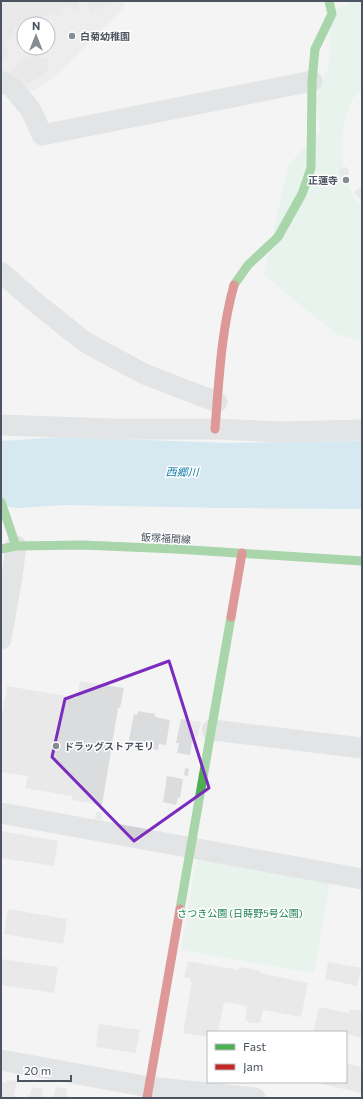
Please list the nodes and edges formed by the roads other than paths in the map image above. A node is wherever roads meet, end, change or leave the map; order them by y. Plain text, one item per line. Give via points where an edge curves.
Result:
1 (329, 1) edge
2 (1, 80) edge
3 (312, 81) junction
4 (1, 272) edge
5 (218, 402) junction
6 (1, 425) edge
7 (215, 430) junction
8 (362, 430) edge
9 (1, 502) edge
10 (8, 548) edge
11 (242, 553) junction
12 (362, 561) edge
13 (1, 639) edge
14 (212, 730) junction
15 (362, 748) edge
16 (1, 813) edge
17 (191, 848) junction
18 (362, 879) edge
19 (1, 1060) edge
20 (148, 1092) edge
21 (255, 1098) edge

1 - 3 street via 332,14 315,49
2 - 3 street via 12,87 31,110 42,135
3 - 5 street via 311,168 302,194 278,237 248,265 234,284 223,343
4 - 5 street via 86,342 144,374
5 - 7 street
6 - 7 street
7 - 8 street
9 - 10 street
10 - 11 street, 飯塚福間線 via 82,545
10 - 13 street via 12,578
11 - 12 street, 飯塚福間線
11 - 14 street
14 - 15 street
14 - 17 street
16 - 17 street
17 - 18 street
17 - 20 street
19 - 20 street
20 - 21 street

